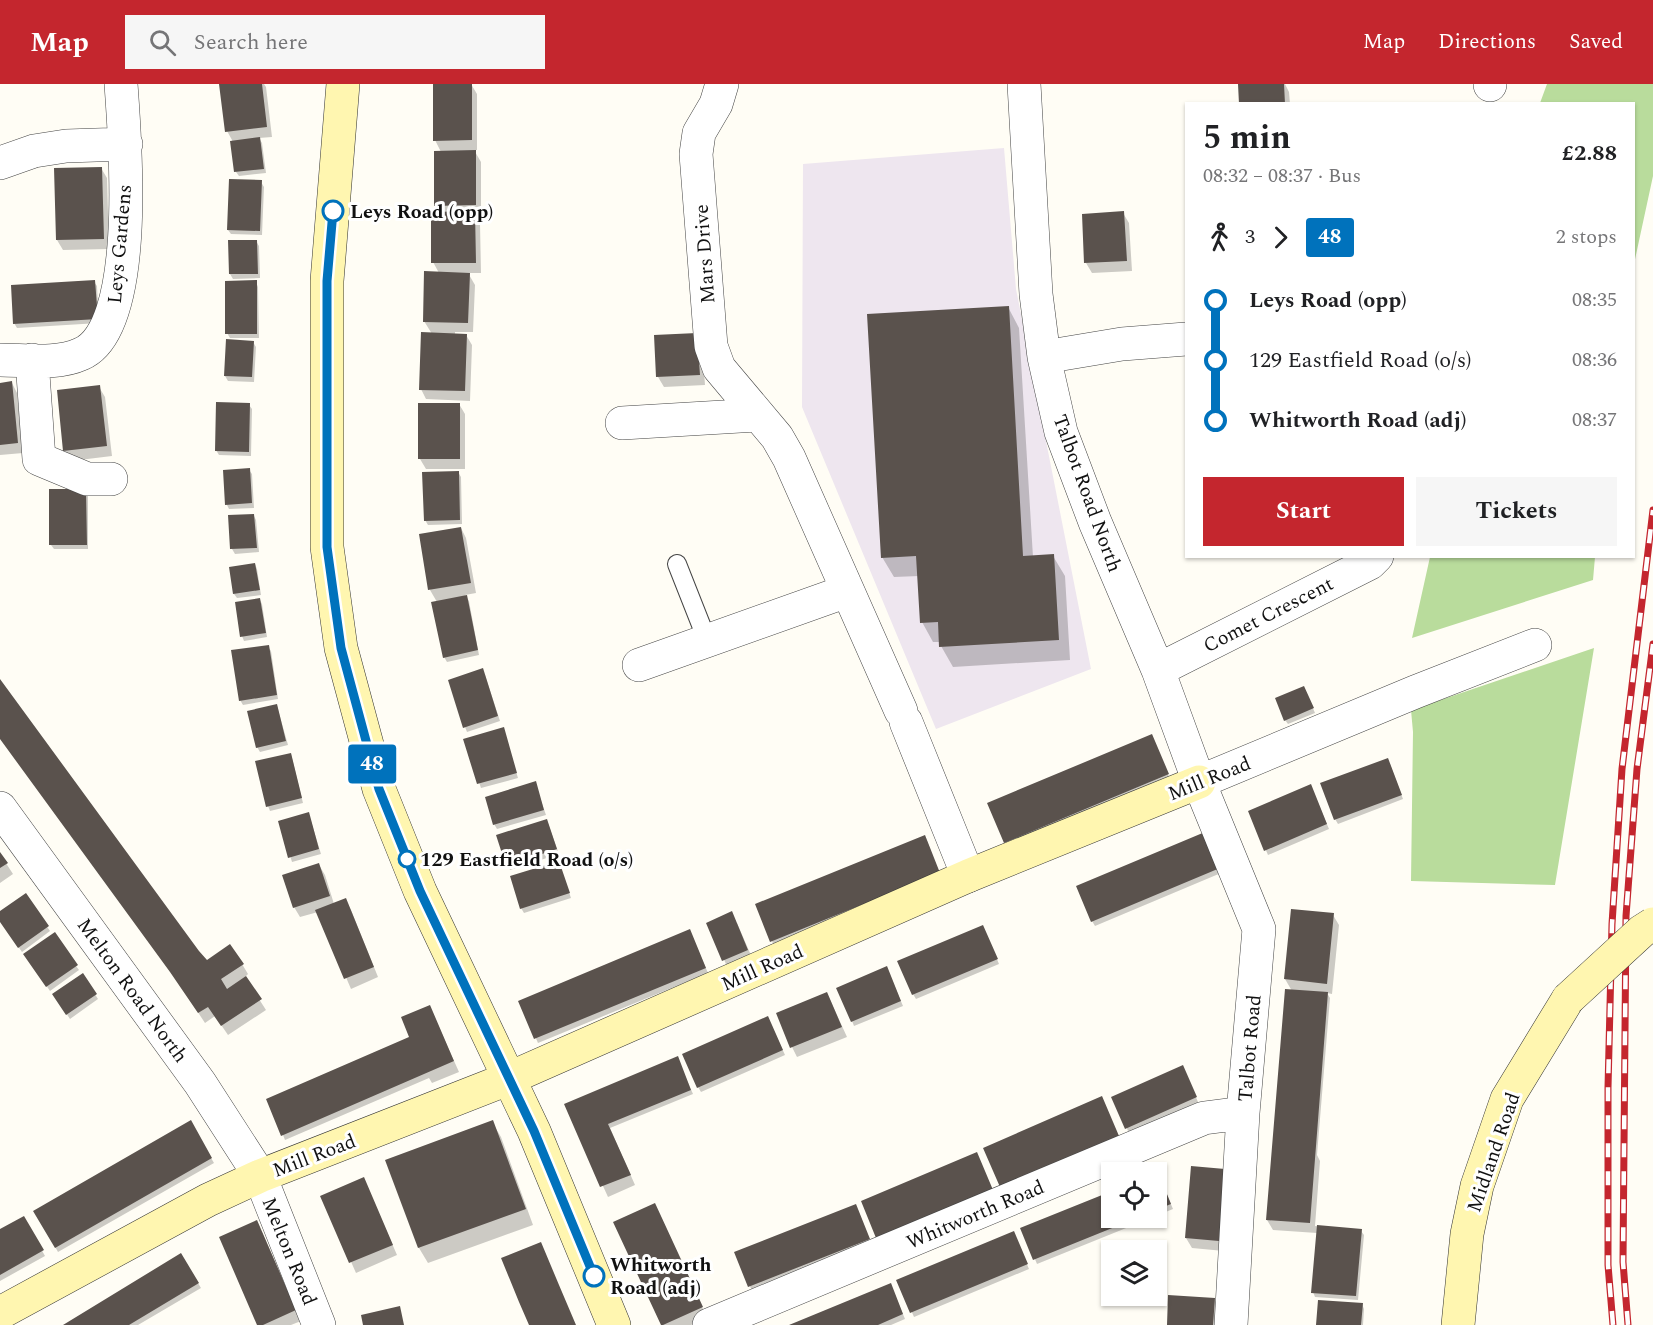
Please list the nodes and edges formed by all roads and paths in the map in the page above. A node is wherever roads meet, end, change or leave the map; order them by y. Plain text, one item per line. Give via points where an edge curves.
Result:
1 (121, 84) edge
2 (343, 84) edge
3 (722, 84) edge
4 (1024, 84) edge
5 (126, 144) junction
6 (0, 162) edge
7 (1185, 339) edge
8 (1044, 357) junction
9 (0, 360) edge
10 (32, 360) junction
11 (757, 415) junction
12 (622, 423) dead end
13 (111, 479) dead end
14 (1375, 558) edge
15 (677, 564) dead end
16 (847, 591) junction
17 (707, 640) junction
18 (1535, 645) dead end
19 (639, 665) dead end
20 (1158, 670) junction
21 (1199, 782) junction
22 (0, 808) edge
23 (968, 876) junction
24 (1653, 924) edge
25 (510, 1078) junction
26 (1243, 1113) junction
27 (260, 1176) junction
28 (0, 1313) edge
29 (319, 1325) edge
30 (614, 1325) edge
31 (710, 1325) edge
32 (1232, 1325) edge
33 (1458, 1325) edge

1 - 5 street, Leys Gardens
2 - 25 main road via 327,281 327,547 341,648 379,789 420,891
3 - 11 street, Mars Drive via 716,104 699,133 696,154 711,346 719,368
4 - 8 street, Talbot Road North via 1036,294
5 - 6 street via 66,146
5 - 10 street, Leys Gardens via 126,218 114,311 102,336 83,354 59,360
7 - 8 street via 1122,344
8 - 20 street, Talbot Road North via 1061,432
9 - 10 street, Leys Gardens
10 - 13 street via 39,459 87,479
11 - 12 street
11 - 16 street, Mars Drive via 789,458
14 - 20 street, Comet Crescent
15 - 17 lane
16 - 17 street
16 - 23 street, Mars Drive
17 - 19 street
18 - 21 street, Mill Road
20 - 21 street, Talbot Road North
21 - 23 main road, Mill Road
21 - 26 street, Talbot Road via 1259,929
22 - 27 street, Melton Road North via 200,1083
23 - 25 main road, Mill Road
24 - 33 main road, Midland Road, bridge via 1568,999 1507,1099 1476,1186
25 - 27 main road, Mill Road
25 - 30 main road
26 - 31 street, Whitworth Road via 1204,1118
26 - 32 street, Talbot Road
27 - 28 main road, Mill Road via 208,1200
27 - 29 street, Melton Road

